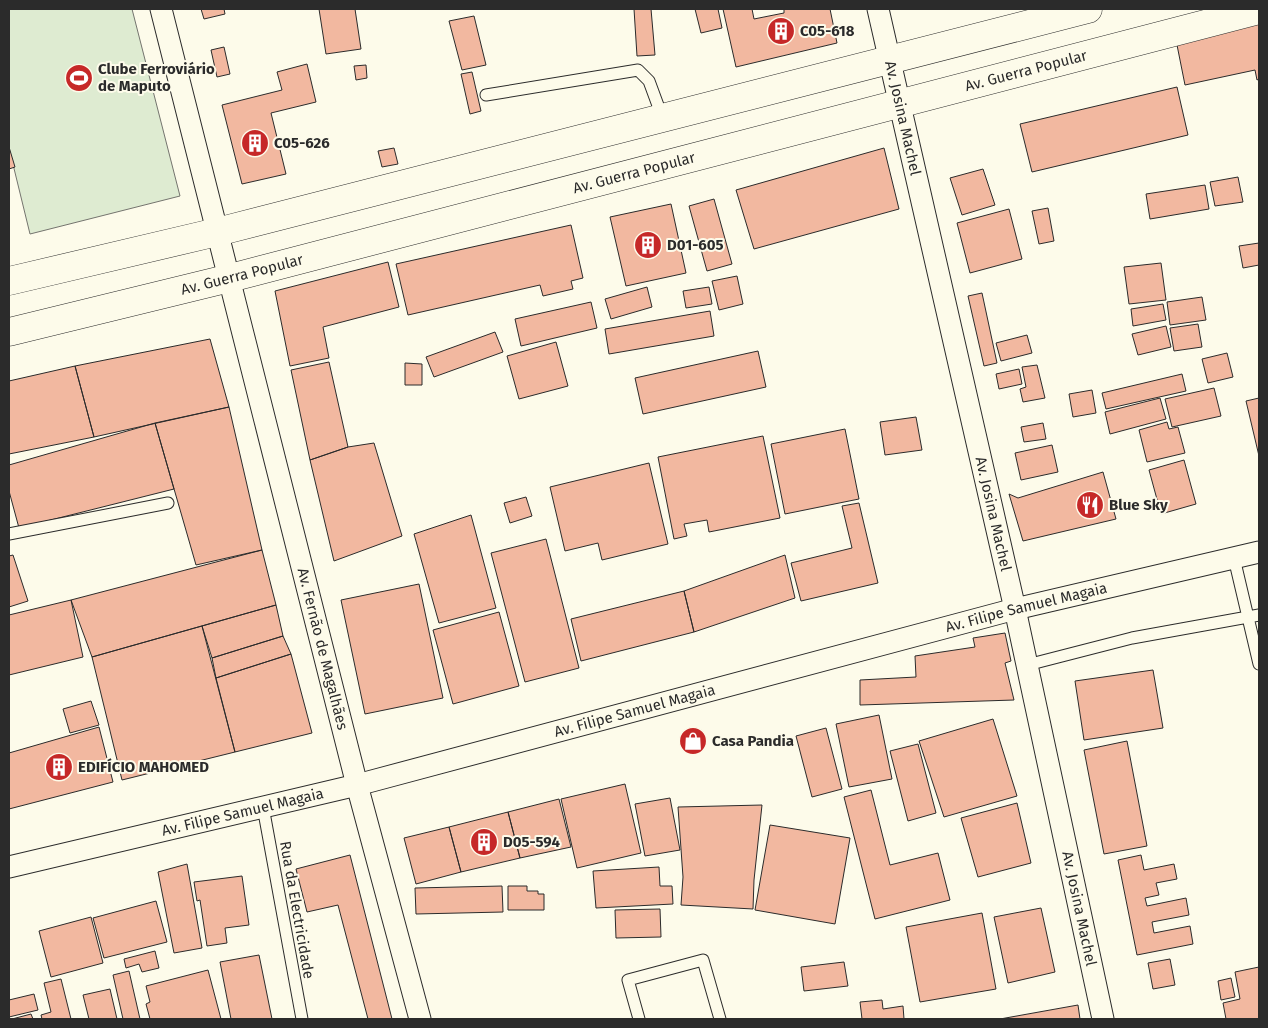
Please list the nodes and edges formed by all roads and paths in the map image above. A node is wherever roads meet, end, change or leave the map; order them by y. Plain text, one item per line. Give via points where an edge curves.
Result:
1 (161, 9) edge
2 (878, 9) edge
3 (1088, 9) edge
4 (1259, 10) edge
5 (890, 60) junction
6 (486, 95) dead end
7 (899, 102) junction
8 (663, 118) junction
9 (218, 232) junction
10 (230, 278) junction
11 (9, 281) edge
12 (9, 332) edge
13 (168, 503) dead end
14 (9, 534) edge
15 (1259, 552) edge
16 (1234, 558) junction
17 (1015, 609) junction
18 (1254, 616) edge
19 (1259, 664) edge
20 (1027, 665) junction
21 (358, 785) junction
22 (263, 807) junction
23 (9, 866) edge
24 (302, 1019) edge
25 (420, 1019) edge
26 (639, 1019) edge
27 (720, 1019) edge
28 (1103, 1019) edge

1 - 9 street
2 - 5 street, Av. Josina Machel
3 - 5 main road
4 - 7 main road, Av. Guerra Popular
5 - 7 street, Av. Josina Machel
5 - 8 main road
6 - 8 lane via 638,70 649,81
7 - 10 main road, Av. Guerra Popular
7 - 17 street, Av. Josina Machel
8 - 9 main road
9 - 10 street, Av. Fernão de Magalhães
9 - 11 main road
10 - 12 main road, Av. Guerra Popular
10 - 21 street, Av. Fernão de Magalhães
13 - 14 lane
15 - 16 street, Av. Filipe Samuel Magaia
16 - 17 street, Av. Filipe Samuel Magaia
16 - 18 lane
17 - 20 street, Av. Josina Machel
17 - 21 street, Av. Filipe Samuel Magaia
18 - 19 lane
18 - 20 lane via 1132,638
20 - 28 street, Av. Josina Machel
21 - 22 street, Av. Filipe Samuel Magaia
21 - 25 street, Av. Fernão de Magalhães
22 - 23 street, Av. Filipe Samuel Magaia
22 - 24 lane, Rua da Electricidade
26 - 27 lane via 628,980 703,960

